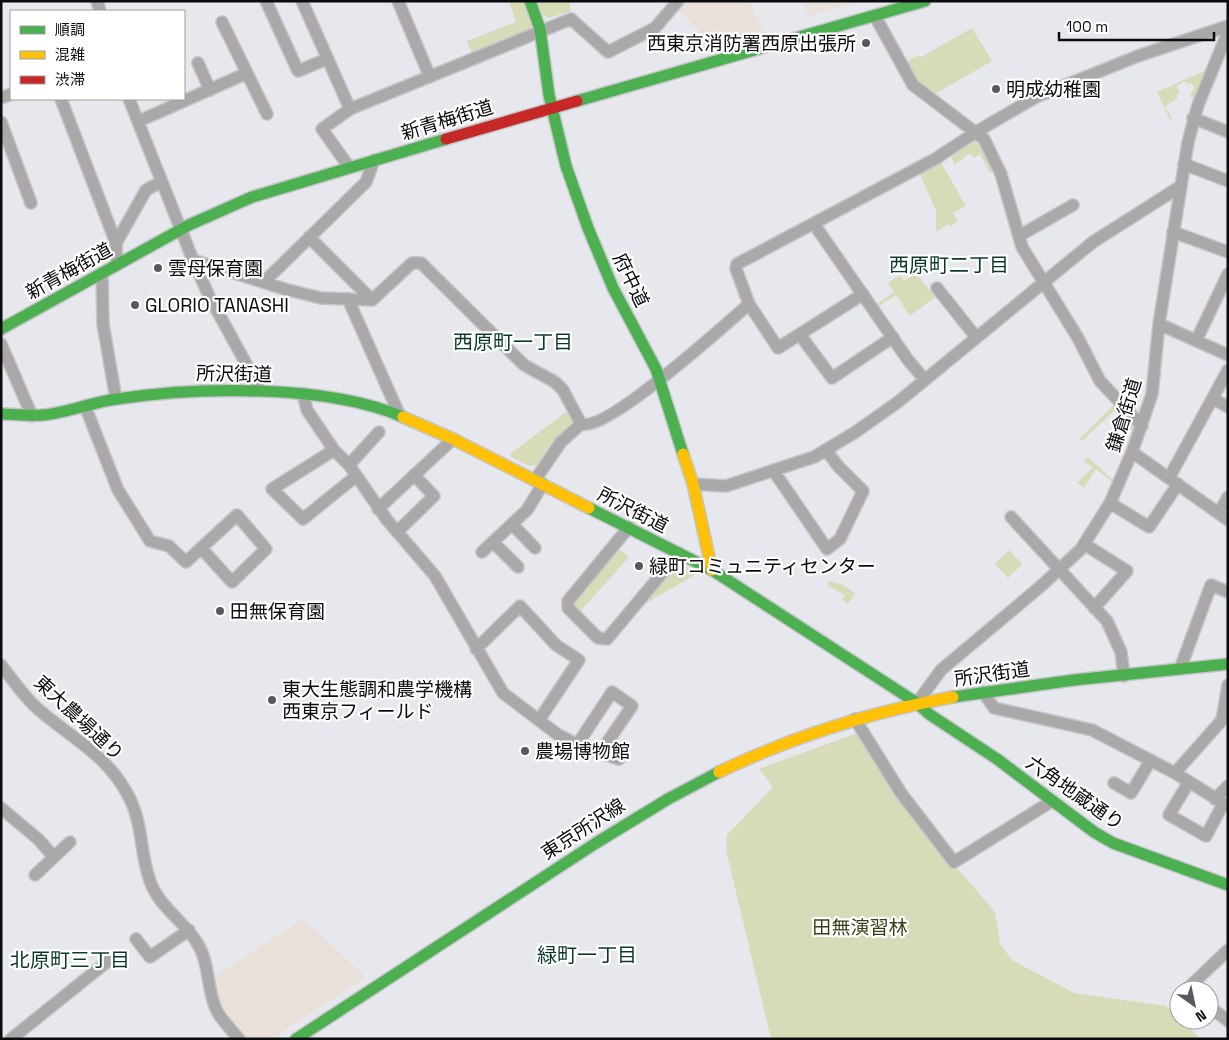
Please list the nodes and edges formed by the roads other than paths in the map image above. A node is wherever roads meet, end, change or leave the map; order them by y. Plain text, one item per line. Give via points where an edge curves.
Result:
1 (266, 1) edge
2 (302, 1) edge
3 (398, 1) edge
4 (530, 1) edge
5 (678, 1) edge
6 (875, 1) edge
7 (925, 1) edge
8 (877, 15) junction
9 (222, 22) dead end
10 (1228, 26) edge
11 (540, 29) junction
12 (1228, 32) edge
13 (327, 59) junction
14 (198, 63) dead end
15 (247, 73) junction
16 (430, 77) junction
17 (210, 90) junction
18 (61, 100) edge
19 (129, 100) edge
20 (350, 108) junction
21 (551, 108) junction
22 (267, 114) dead end
23 (1193, 118) junction
24 (139, 121) junction
25 (1, 122) edge
26 (976, 132) junction
27 (1228, 132) edge
28 (374, 160) junction
29 (1184, 164) junction
30 (349, 167) junction
31 (1227, 179) edge
32 (161, 182) junction
33 (1181, 186) junction
34 (31, 203) dead end
35 (1073, 205) dead end
36 (814, 224) junction
37 (180, 230) junction
38 (1173, 232) junction
39 (1019, 236) junction
40 (310, 238) junction
41 (116, 243) junction
42 (1228, 252) edge
43 (193, 260) junction
44 (117, 265) junction
45 (102, 273) junction
46 (1228, 274) edge
47 (264, 282) junction
48 (1042, 282) junction
49 (937, 288) dead end
50 (863, 294) junction
51 (348, 299) junction
52 (372, 300) junction
53 (749, 304) junction
54 (1159, 324) junction
55 (1, 328) edge
56 (800, 335) junction
57 (893, 336) junction
58 (976, 338) junction
59 (1196, 341) junction
60 (1, 344) edge
61 (1228, 355) edge
62 (1228, 370) edge
63 (925, 380) junction
64 (660, 381) junction
65 (261, 391) junction
66 (303, 394) junction
67 (116, 399) junction
68 (1214, 399) junction
69 (85, 406) junction
70 (1228, 407) edge
71 (1, 414) edge
72 (399, 414) junction
73 (32, 416) junction
74 (581, 424) junction
75 (1142, 426) junction
76 (379, 432) dead end
77 (453, 439) junction
78 (334, 450) junction
79 (826, 450) junction
80 (1132, 452) junction
81 (349, 465) junction
82 (773, 470) junction
83 (414, 475) junction
84 (355, 477) junction
85 (1174, 481) junction
86 (539, 482) junction
87 (692, 484) junction
88 (1228, 497) edge
89 (1110, 504) junction
90 (378, 509) junction
91 (1223, 516) edge
92 (1011, 517) dead end
93 (512, 524) junction
94 (629, 527) junction
95 (397, 532) junction
96 (493, 542) junction
97 (1084, 544) junction
98 (201, 548) junction
99 (535, 548) dead end
100 (482, 552) dead end
101 (679, 553) junction
102 (518, 567) dead end
103 (712, 570) junction
104 (1058, 570) junction
105 (1228, 592) edge
106 (1094, 608) junction
107 (476, 649) junction
108 (1228, 664) edge
109 (1, 665) edge
110 (1180, 669) junction
111 (1124, 676) junction
112 (1228, 685) edge
113 (983, 692) junction
114 (917, 703) junction
115 (855, 719) junction
116 (540, 720) junction
117 (577, 745) junction
118 (600, 753) junction
119 (619, 759) dead end
120 (1151, 760) junction
121 (1175, 773) junction
122 (1189, 782) junction
123 (1114, 783) dead end
124 (1228, 786) edge
125 (1052, 801) junction
126 (1222, 803) edge
127 (1, 808) edge
128 (70, 842) dead end
129 (54, 857) junction
130 (35, 874) dead end
131 (1228, 885) edge
132 (189, 930) junction
133 (136, 939) dead end
134 (1228, 950) edge
135 (113, 957) dead end
136 (1196, 980) edge
137 (11, 1039) edge
138 (239, 1039) edge
139 (296, 1039) edge

1 - 13 street via 298,71
2 - 13 street
3 - 16 street
4 - 11 main road, 府中道
5 - 11 street via 655,28 608,52 571,19
6 - 8 street
7 - 8 main road, 新青梅街道
8 - 21 main road, 新青梅街道
8 - 26 street via 913,85
9 - 15 street
10 - 26 street via 1138,56 1036,97
11 - 16 street
11 - 21 main road, 府中道
12 - 23 street, 鎌倉街道
13 - 20 street
14 - 17 street
15 - 17 street
15 - 22 street
16 - 20 street
17 - 24 street
18 - 41 street
19 - 24 street
20 - 30 street via 322,129
21 - 28 main road, 新青梅街道
21 - 64 main road, 府中道 via 566,166 588,228
23 - 27 street
23 - 29 street, 鎌倉街道
24 - 32 street
25 - 34 street
26 - 36 street via 935,159
26 - 39 street via 984,139 1001,174
28 - 30 main road, 新青梅街道
28 - 40 street via 366,182
29 - 31 street
29 - 33 street, 鎌倉街道
30 - 37 main road, 新青梅街道 via 252,197
32 - 37 street
32 - 41 street via 146,190
33 - 38 street, 鎌倉街道
33 - 48 street via 1093,242
35 - 39 street
36 - 50 street
36 - 53 street via 737,264
37 - 43 street
37 - 44 main road, 新青梅街道
38 - 42 street
38 - 54 street, 鎌倉街道
39 - 48 street
40 - 47 street
40 - 52 street
41 - 44 street
43 - 47 street
43 - 65 street
44 - 45 main road, 新青梅街道
45 - 55 main road, 新青梅街道
45 - 67 street via 103,324
46 - 59 street
47 - 51 street via 321,298
48 - 58 street
48 - 75 street via 1104,386
49 - 58 street
50 - 56 street
50 - 57 street
51 - 52 street
51 - 72 street
52 - 74 street via 412,263 421,263 524,364 563,390
53 - 56 street via 778,348
53 - 64 street
54 - 59 street
54 - 75 street, 鎌倉街道 via 1152,394
56 - 57 street via 832,378
57 - 63 street
58 - 63 street
59 - 61 street
60 - 73 street
62 - 68 street
63 - 79 street via 854,434
64 - 74 street via 598,420
64 - 87 main road, 府中道
65 - 66 main road, 所沢街道
65 - 67 main road, 所沢街道 via 202,390
66 - 72 main road, 所沢街道
66 - 78 street via 307,410
67 - 69 main road, 所沢街道
68 - 70 street
68 - 85 street
69 - 73 main road, 所沢街道
69 - 98 street via 118,490 150,541 169,546 186,562
71 - 73 main road, 所沢街道
72 - 77 main road, 所沢街道
74 - 86 street via 561,442
75 - 80 street, 鎌倉街道
76 - 81 street
77 - 83 street
77 - 86 main road, 所沢街道
78 - 81 street
78 - 84 street via 272,489 302,519
79 - 82 street
79 - 82 street via 863,491 840,539 827,548
80 - 85 street
80 - 89 street, 鎌倉街道
81 - 84 street
82 - 87 street via 726,486
83 - 90 street
83 - 95 street via 434,496
84 - 90 street
85 - 89 street via 1149,527
85 - 91 street
86 - 93 street via 527,510
86 - 94 main road, 所沢街道
87 - 103 main road, 府中道
88 - 91 street
89 - 97 street, 鎌倉街道
90 - 95 street
92 - 104 street
93 - 96 street
93 - 99 street
94 - 101 main road, 所沢街道
94 - 101 street via 568,601 568,608 598,638 607,639
95 - 107 street via 436,576
96 - 100 street
96 - 102 street
97 - 104 street, 鎌倉街道
97 - 106 street via 1127,571
98 - 98 street via 237,515 266,549 232,582
101 - 103 main road, 所沢街道
103 - 114 main road, 所沢街道
104 - 106 street
104 - 114 street, 鎌倉街道 via 941,670
105 - 110 street via 1211,585
106 - 111 street via 1107,621 1121,652
107 - 116 street via 503,693
107 - 116 street via 520,606 556,644 579,660
108 - 110 main road, 所沢街道
109 - 132 street, 東大農場通り via 35,707 87,745 114,773 129,797 138,821 150,883 162,902
110 - 111 main road, 所沢街道
111 - 113 main road, 所沢街道
112 - 121 street via 1222,720
113 - 114 main road, 所沢街道
113 - 120 street via 994,708 1092,730
114 - 115 main road, 東京所沢線
114 - 125 main road, 六角地蔵通り
115 - 125 street via 901,793 954,862
115 - 139 main road, 東京所沢線 via 761,753 642,813
116 - 117 street
117 - 118 street
117 - 118 street via 612,692 632,706
118 - 119 street
120 - 121 street
120 - 123 street via 1131,793
121 - 122 street
122 - 126 street
122 - 126 street via 1170,815 1206,836
124 - 126 street
125 - 131 main road, 六角地蔵通り via 1113,843
127 - 129 street
128 - 129 street
129 - 130 street
132 - 133 street via 150,957
132 - 138 street, 東大農場通り via 206,960 216,1010
134 - 136 street
135 - 137 street

